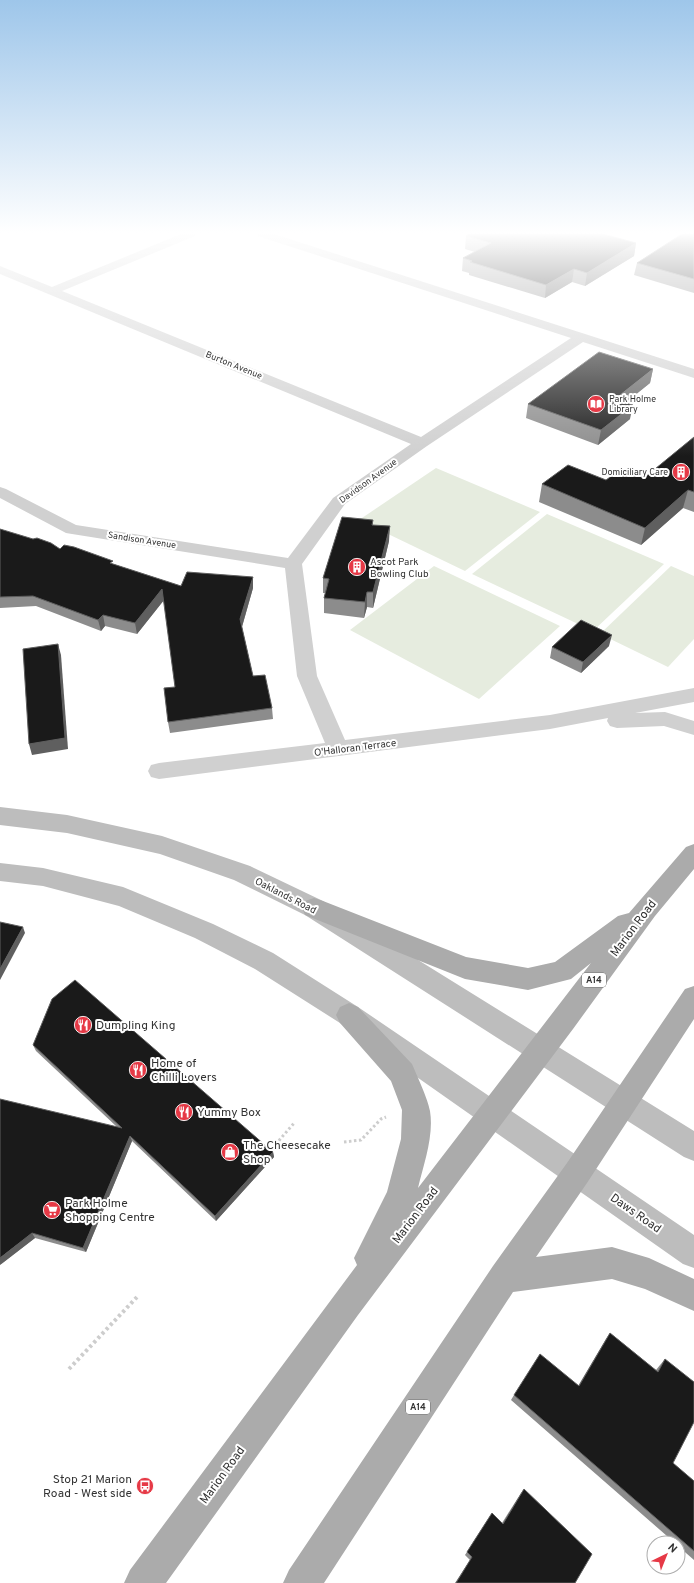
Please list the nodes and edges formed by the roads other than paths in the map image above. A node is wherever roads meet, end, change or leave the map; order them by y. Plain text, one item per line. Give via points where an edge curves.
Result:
1 (93, 308) edge
2 (492, 308) edge
3 (582, 337) junction
4 (694, 374) edge
5 (422, 443) junction
6 (0, 492) edge
7 (293, 564) junction
8 (694, 695) edge
9 (550, 722) junction
10 (694, 728) edge
11 (338, 749) junction
12 (159, 771) dead end
13 (0, 816) edge
14 (694, 853) edge
15 (0, 872) edge
16 (314, 908) junction
17 (646, 910) junction
18 (694, 997) edge
19 (349, 1015) junction
20 (541, 1051) junction
21 (624, 1103) junction
22 (492, 1114) junction
23 (694, 1147) edge
24 (577, 1172) junction
25 (694, 1253) edge
26 (504, 1277) junction
27 (694, 1295) edge
28 (347, 1304) junction
29 (143, 1583) edge
30 (302, 1583) edge

1 - 5 street, Burton Avenue
2 - 3 street
3 - 4 street
3 - 5 street, Davidson Avenue
5 - 7 street, Davidson Avenue via 339,500
6 - 7 street, Sandison Avenue via 72,529
7 - 11 street via 307,676
8 - 9 street, O'Halloran Terrace
9 - 10 street, O'Halloran Terrace via 665,719
9 - 11 street, O'Halloran Terrace
11 - 12 street, O'Halloran Terrace
13 - 16 main road, Oaklands Road via 67,824 162,845 242,873
14 - 17 main road, Marion Road / A14
15 - 19 main road via 43,877 123,897 204,931 264,960
16 - 17 main road via 465,968 528,979 562,971
16 - 20 main road, Oaklands Road
17 - 20 main road, Marion Road / A14
18 - 21 main road, A14
19 - 22 main road
19 - 28 main road via 402,1073 416,1110 415,1139 401,1196
20 - 21 main road, Oaklands Road
20 - 22 main road, Marion Road / A14
21 - 23 main road
21 - 24 main road, A14
22 - 24 main road, Daws Road
22 - 28 main road, Marion Road / A14
24 - 25 main road, Daws Road
24 - 26 main road, A14
26 - 27 main road via 612,1263 649,1274
26 - 30 main road, A14
28 - 29 main road, Marion Road / A14

